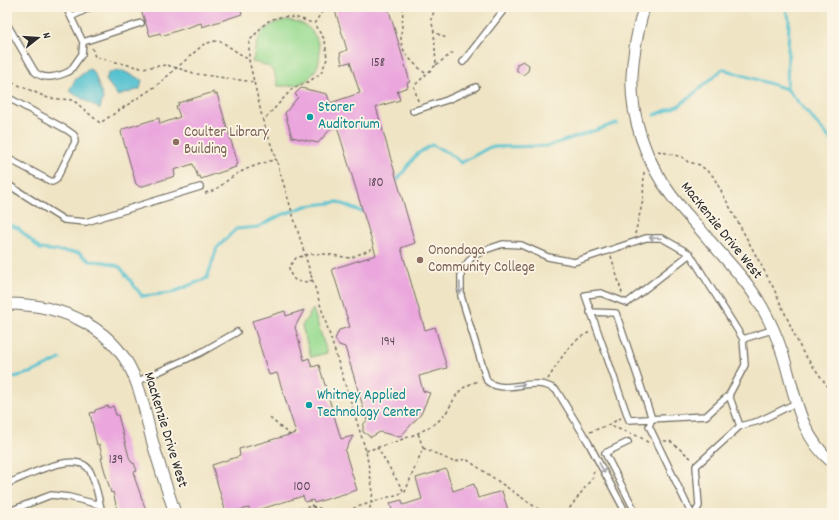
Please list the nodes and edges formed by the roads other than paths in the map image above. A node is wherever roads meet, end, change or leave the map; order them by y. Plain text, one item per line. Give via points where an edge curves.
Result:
1 (66, 7) edge
2 (91, 7) edge
3 (506, 7) edge
4 (644, 7) edge
5 (71, 17) junction
6 (7, 24) edge
7 (141, 24) dead end
8 (86, 41) junction
9 (463, 62) dead end
10 (476, 87) dead end
11 (7, 97) edge
12 (413, 111) dead end
13 (7, 158) edge
14 (7, 184) edge
15 (200, 187) dead end
16 (690, 254) junction
17 (7, 304) edge
18 (590, 312) junction
19 (772, 330) junction
20 (237, 332) dead end
21 (743, 338) junction
22 (136, 382) junction
23 (729, 395) junction
24 (796, 404) junction
25 (652, 419) junction
26 (740, 426) junction
27 (628, 442) dead end
28 (832, 462) edge
29 (7, 484) edge
30 (100, 505) junction
31 (174, 510) edge
32 (7, 512) edge
33 (102, 513) edge
34 (626, 513) edge
35 (636, 513) edge
36 (692, 513) edge
37 (695, 513) edge

1 - 5 lane
2 - 5 lane
3 - 9 lane
4 - 19 street, MacKenzie Drive West via 637,35 632,76 636,118 649,155 670,194 739,274 762,307
5 - 8 lane
6 - 8 lane via 39,77 70,71 82,54
7 - 8 lane
10 - 12 lane
11 - 13 lane via 67,130 74,135 75,142 56,180 52,182
14 - 15 lane via 64,220 86,222
16 - 18 lane via 627,303 601,293 584,295
16 - 21 lane
16 -> 34 lane via 662,238 646,238 574,262 548,257 521,245 503,244 472,257 461,271 461,296 487,380 496,386 538,382 551,386 563,398
17 - 22 street, MacKenzie Drive West via 59,310 95,328 121,355
18 - 25 lane via 616,313
18 - 25 lane via 628,420
19 - 21 lane
19 - 24 street, MacKenzie Drive West via 782,350
20 - 22 lane via 200,353
21 - 23 lane via 745,365
22 - 31 street, MacKenzie Drive West
23 - 25 lane via 706,416
23 - 26 lane
24 - 26 lane via 759,421
24 - 28 street, MacKenzie Drive West via 806,431 820,452
25 - 36 lane via 649,426
26 - 37 lane via 696,466 699,506
27 - 35 lane via 606,454
29 - 30 lane via 50,467 77,461 90,471
30 - 32 lane via 51,495
30 - 33 lane

